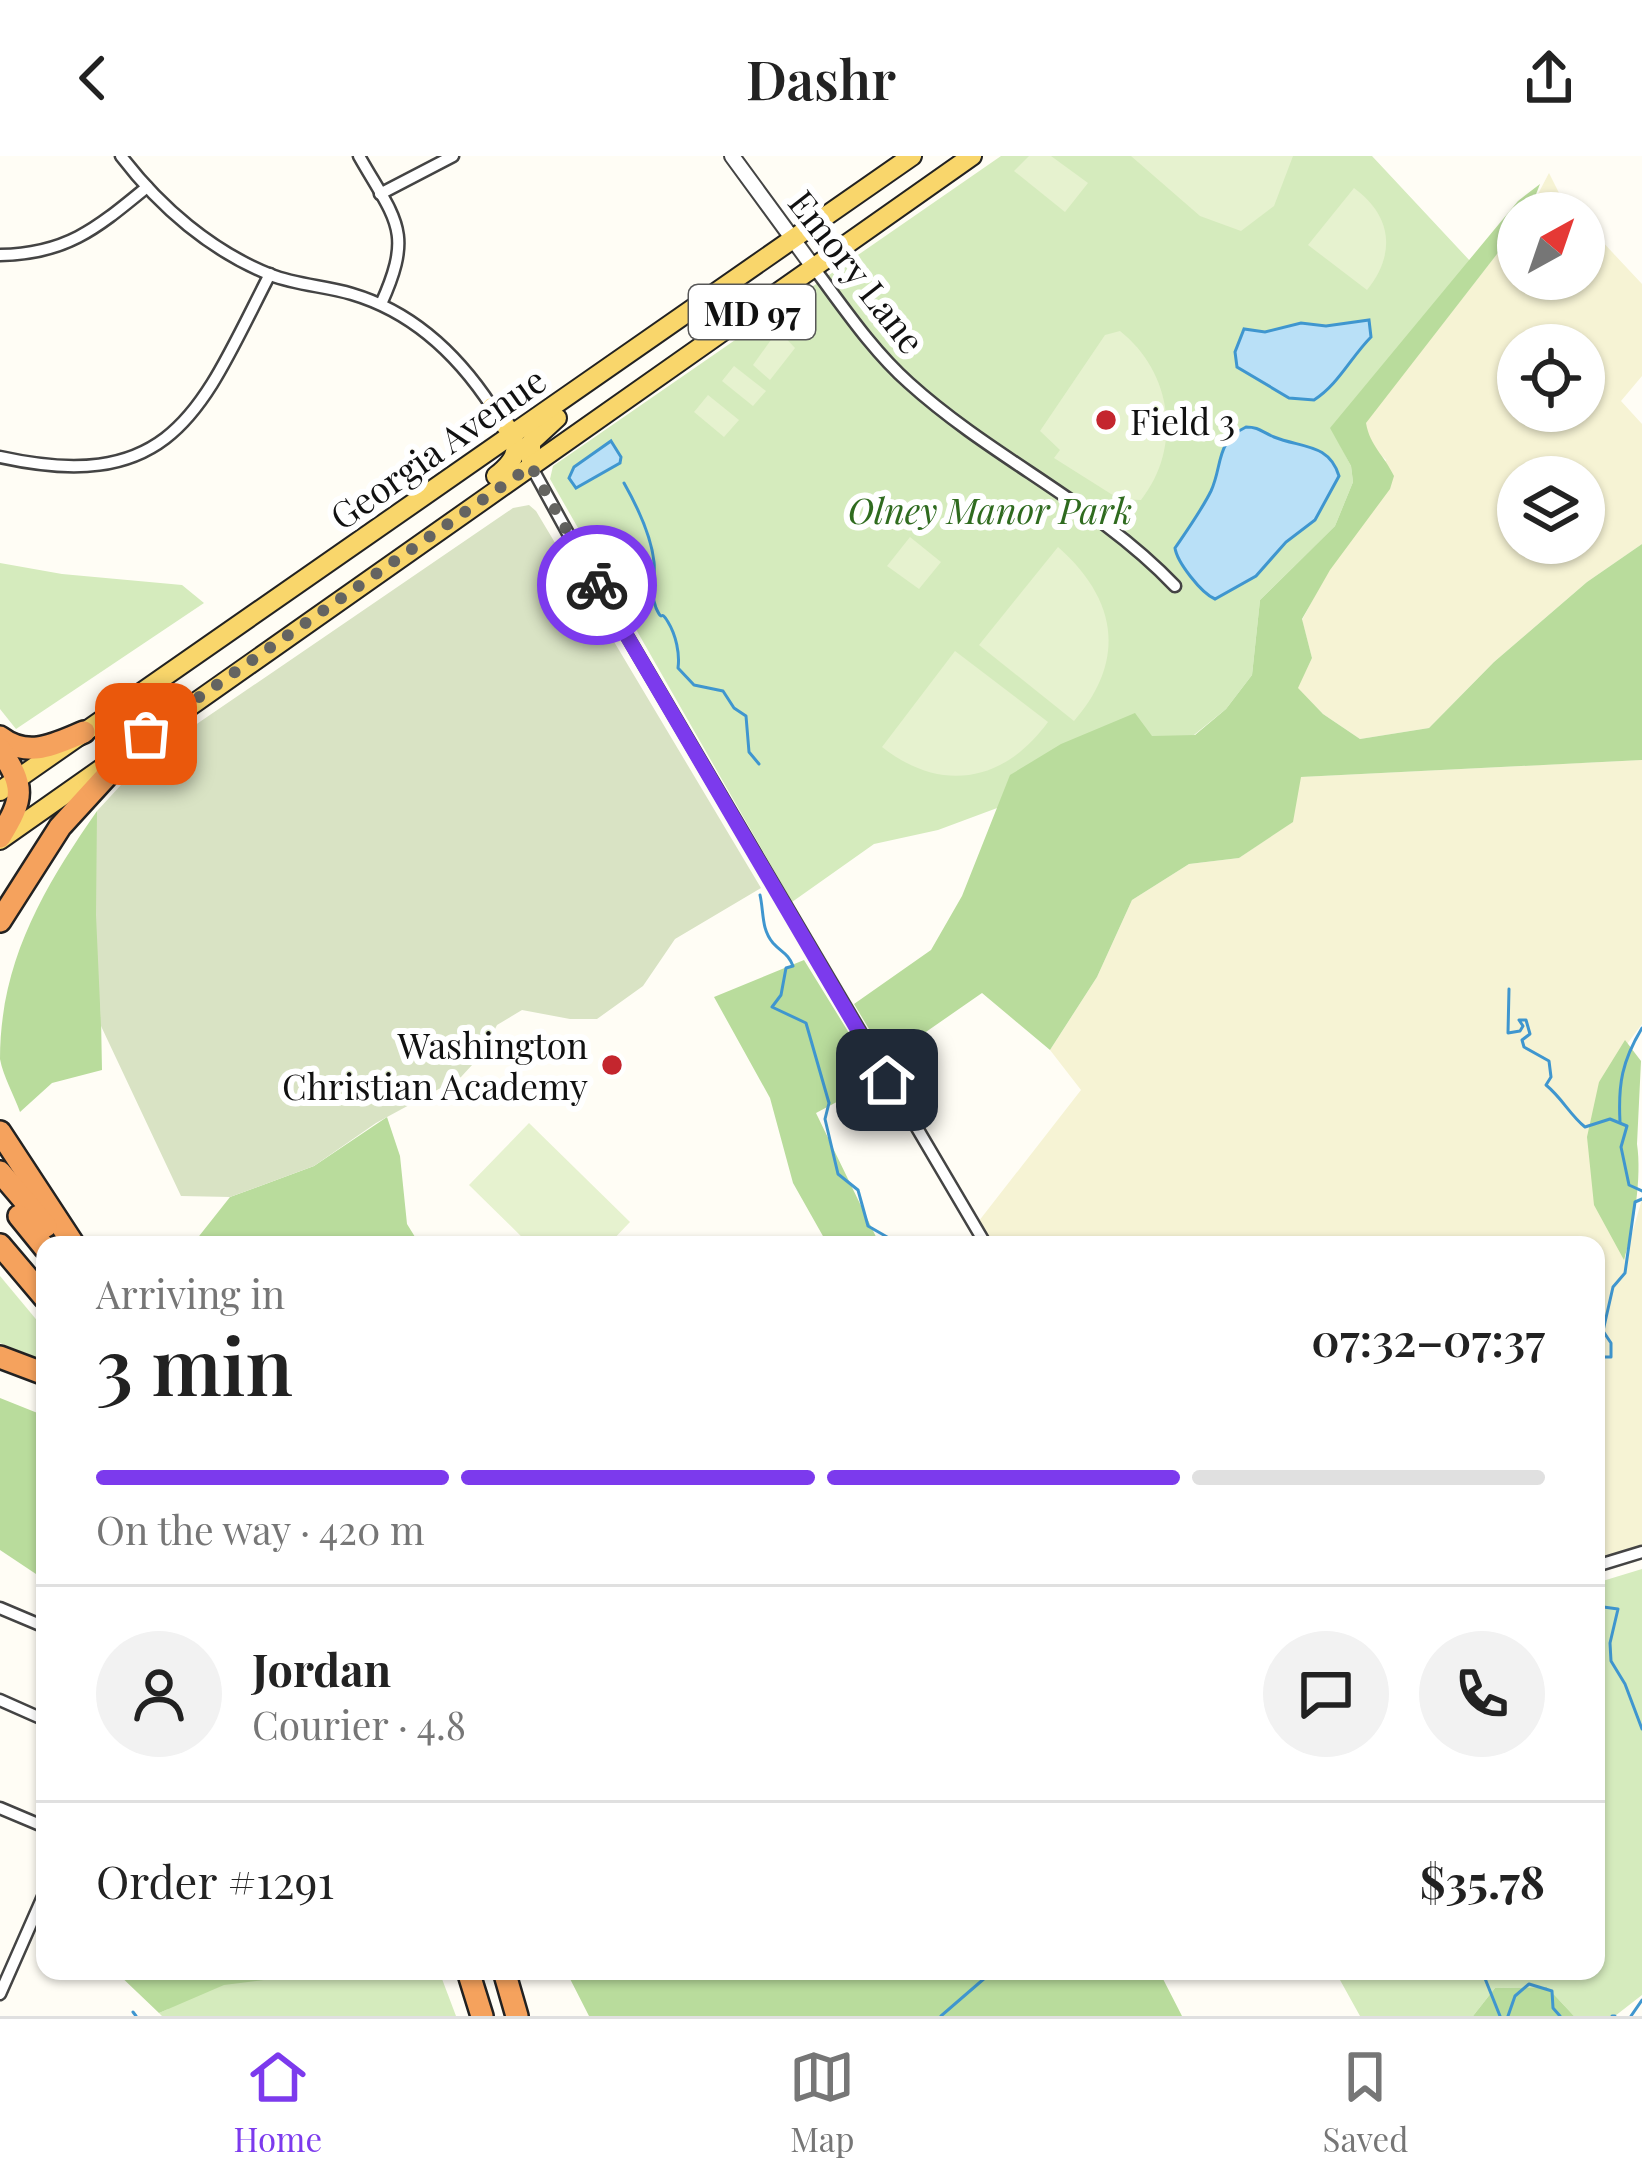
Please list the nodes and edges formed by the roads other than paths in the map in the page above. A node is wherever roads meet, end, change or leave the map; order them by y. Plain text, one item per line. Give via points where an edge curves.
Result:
1 (121, 156) edge
2 (359, 156) edge
3 (453, 156) edge
4 (732, 156) edge
5 (912, 156) edge
6 (972, 156) edge
7 (147, 188) junction
8 (380, 194) junction
9 (793, 239) junction
10 (0, 255) edge
11 (814, 268) junction
12 (270, 274) junction
13 (381, 304) junction
14 (631, 352) junction
15 (588, 383) junction
16 (492, 407) junction
17 (512, 436) junction
18 (0, 457) edge
19 (472, 463) junction
20 (531, 466) junction
21 (392, 563) junction
22 (1175, 586) dead end
23 (85, 732) junction
24 (146, 734) junction
25 (0, 737) edge
26 (0, 749) edge
27 (9, 784) edge
28 (0, 838) edge
29 (0, 921) edge
30 (0, 1132) edge
31 (0, 1172) edge
32 (0, 1193) edge
33 (54, 1236) edge
34 (68, 1236) edge
35 (981, 1236) edge
36 (36, 1237) edge
37 (0, 1245) edge
38 (36, 1287) edge
39 (0, 1357) edge
40 (36, 1371) edge
41 (1642, 1552) edge
42 (1605, 1563) edge
43 (0, 1608) edge
44 (36, 1623) edge
45 (0, 1700) edge
46 (36, 1716) edge
47 (0, 1808) edge
48 (36, 1823) edge
49 (36, 1912) edge
50 (471, 1980) edge
51 (507, 1980) edge
52 (0, 1994) edge
53 (482, 2016) edge
54 (517, 2016) edge

1 - 7 street
2 - 8 street
3 - 8 street
4 - 9 street, Emory Lane
5 - 9 main road, Georgia Avenue / MD 97
6 - 11 main road, Georgia Avenue / MD 97
7 - 10 street via 63,247
7 - 12 street via 222,250
8 - 13 street via 400,240
9 - 11 street, Emory Lane
9 - 14 main road, Georgia Avenue / MD 97
11 - 20 main road, Georgia Avenue / MD 97
11 - 22 street, Emory Lane via 910,384 1120,532
12 - 13 street
12 - 18 street via 211,391 169,436 95,464
13 - 16 street via 442,345
14 - 15 main road, Georgia Avenue / MD 97
14 - 20 main road via 625,368 535,436
15 - 16 main road via 524,415
15 - 17 main road, Georgia Avenue / MD 97
16 - 17 main road
16 - 19 main road via 491,433
17 - 19 main road, Georgia Avenue / MD 97
17 - 21 main road via 511,464
19 - 23 main road, Georgia Avenue / MD 97
20 - 21 main road, Georgia Avenue / MD 97
20 - 35 street
21 - 24 main road, Georgia Avenue / MD 97
23 - 25 highway via 41,749
23 - 27 main road, Georgia Avenue / MD 97
24 - 28 main road, Georgia Avenue / MD 97
24 - 29 highway via 61,827
26 - 27 highway
27 - 28 highway via 20,799
30 - 34 highway
31 - 33 highway
32 - 36 highway
37 - 38 highway
39 - 40 highway
41 - 42 street
43 - 44 street
45 - 46 street
47 - 48 street
49 - 52 street
50 - 53 highway
51 - 54 highway

